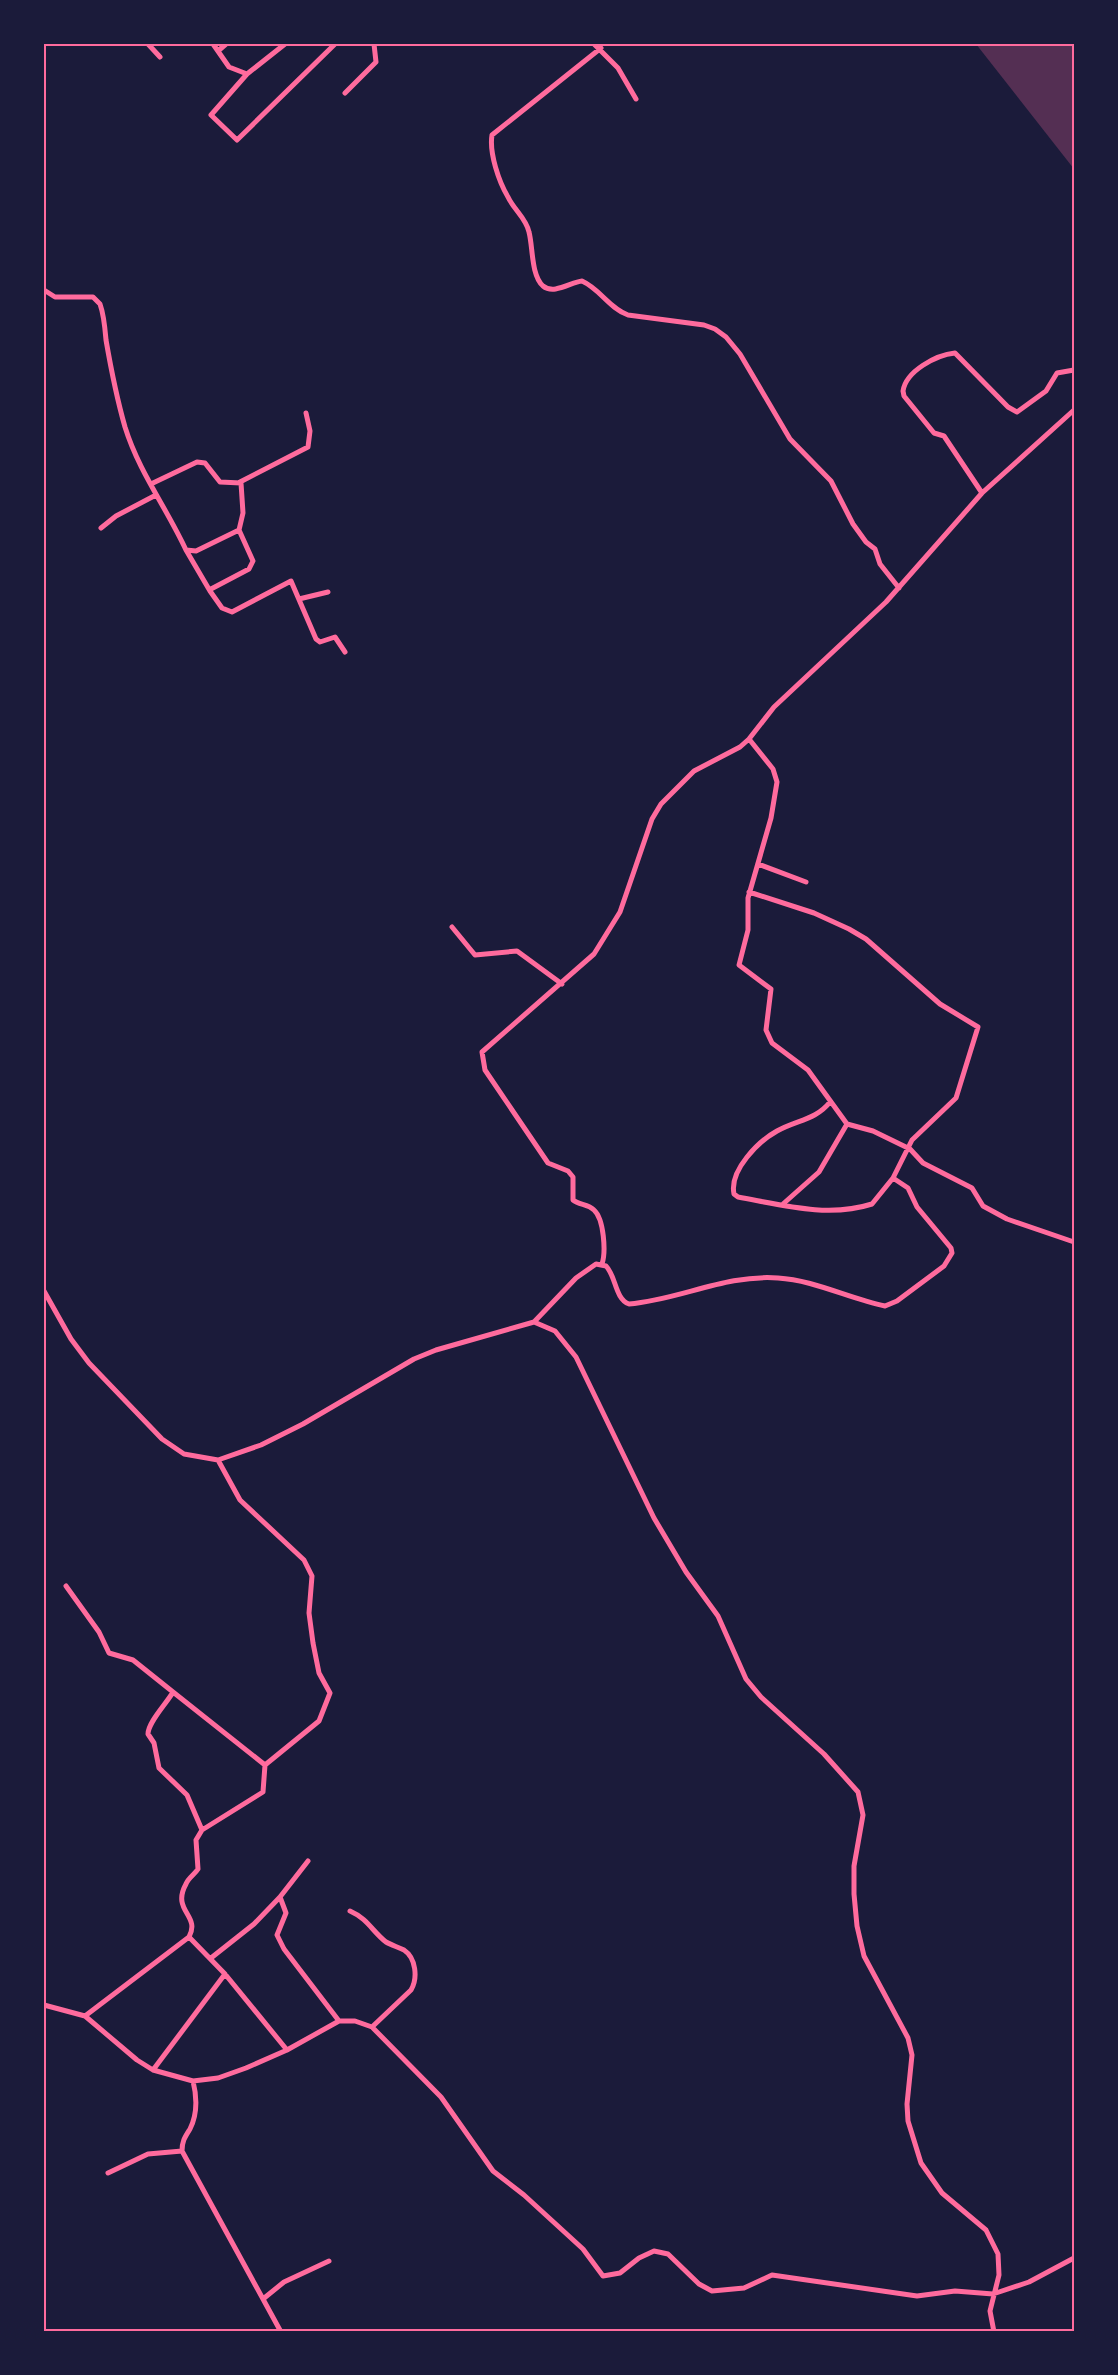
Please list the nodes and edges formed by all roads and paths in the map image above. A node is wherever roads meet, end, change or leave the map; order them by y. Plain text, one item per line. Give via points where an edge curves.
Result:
1 (151, 44) edge
2 (213, 44) edge
3 (226, 44) edge
4 (285, 44) edge
5 (335, 44) edge
6 (374, 44) edge
7 (594, 44) edge
8 (601, 48) junction
9 (218, 51) junction
10 (160, 57) dead end
11 (247, 74) junction
12 (345, 93) dead end
13 (636, 99) dead end
14 (44, 290) edge
15 (1074, 370) edge
16 (1074, 410) edge
17 (306, 413) dead end
18 (240, 482) junction
19 (153, 483) junction
20 (981, 493) junction
21 (156, 495) junction
22 (101, 528) dead end
23 (239, 530) junction
24 (186, 550) junction
25 (899, 588) junction
26 (210, 591) junction
27 (328, 592) dead end
28 (299, 599) junction
29 (345, 652) dead end
30 (749, 739) junction
31 (758, 864) junction
32 (806, 882) dead end
33 (749, 892) junction
34 (452, 927) dead end
35 (562, 984) junction
36 (830, 1102) junction
37 (847, 1124) junction
38 (906, 1147) junction
39 (893, 1178) junction
40 (783, 1204) junction
41 (1074, 1242) edge
42 (602, 1264) junction
43 (44, 1291) edge
44 (534, 1322) junction
45 (218, 1460) junction
46 (66, 1586) dead end
47 (173, 1692) junction
48 (265, 1765) junction
49 (202, 1830) junction
50 (308, 1860) dead end
51 (280, 1897) junction
52 (350, 1911) dead end
53 (189, 1937) junction
54 (211, 1958) junction
55 (225, 1974) junction
56 (44, 2006) edge
57 (85, 2016) junction
58 (339, 2021) junction
59 (372, 2027) junction
60 (287, 2050) junction
61 (153, 2070) junction
62 (193, 2081) junction
63 (182, 2151) junction
64 (108, 2173) dead end
65 (1074, 2258) edge
66 (329, 2261) dead end
67 (993, 2294) junction
68 (263, 2299) junction
69 (281, 2331) edge
70 (994, 2331) edge

1 - 10 street
2 - 9 street
3 - 9 street
4 - 11 street
5 - 11 street via 237,140 211,115
6 - 12 street via 376,62
7 - 8 street
8 - 13 street
8 - 25 street via 492,135 499,176 507,197 524,219 540,282 553,289 582,281 619,312 704,325 726,337 790,439 831,481 853,524
9 - 11 street via 229,67
14 - 19 street via 55,297 93,297 100,304 125,428 144,473
15 - 20 street via 1057,373 1046,391 1017,412 955,353 934,360 907,380 904,396 934,433 944,436
16 - 20 street
17 - 18 street via 308,447
18 - 19 street via 220,482 200,461
18 - 23 street via 243,513
19 - 21 street
20 - 25 street
21 - 22 street
21 - 24 street
23 - 24 street via 196,551
23 - 26 street via 253,556 251,566
24 - 26 street
25 - 30 street via 774,707
26 - 28 street via 222,608 230,612 291,581
27 - 28 street
28 - 29 street via 318,642 335,637
30 - 31 street via 773,769 777,782
30 - 35 street via 694,771 655,811 620,912 594,954
31 - 32 street
31 - 33 street
33 - 36 street via 748,930 740,967 771,988 766,1030 772,1043 808,1071
33 - 38 street via 814,913 866,939 940,1004 978,1027 956,1098
34 - 35 street via 476,955 517,951
35 - 42 street via 485,1047 482,1064 548,1163 573,1177 573,1200 598,1215 605,1247
36 - 37 street
36 - 40 street via 818,1115 770,1136 745,1160 738,1173 735,1195
37 - 38 street
37 - 40 street via 819,1172
38 - 39 street
38 - 41 street via 922,1163 972,1188 983,1206
39 - 40 street via 876,1202 868,1205 824,1210
39 - 42 street via 912,1194 917,1207 946,1240 952,1253 944,1266 891,1305 777,1278 713,1284 665,1299 629,1304 621,1298 610,1270
42 - 44 street via 576,1278
43 - 45 street via 89,1363 162,1439 184,1454
44 - 45 street via 425,1354 303,1424
44 - 67 street via 555,1331 576,1357 654,1518 717,1616 746,1679 858,1792 862,1815 854,1866 857,1926 864,1956 909,2038 912,2055 906,2104 908,2121 929,2178 993,2240 999,2266
45 - 48 street via 240,1500 304,1560 312,1576 309,1613 313,1643 319,1673 330,1693 319,1721
46 - 47 street via 110,1653 133,1660
47 - 48 street
47 - 49 street via 148,1727 148,1734 159,1768 187,1795
48 - 49 street via 263,1792
49 - 53 street via 196,1840 198,1869 186,1882 181,1899 184,1912 192,1921
50 - 51 street
51 - 54 street via 254,1924
51 - 58 street via 286,1913 276,1932 280,1943
52 - 59 street via 406,1952 414,1965 415,1984
53 - 54 street
53 - 57 street
54 - 55 street
55 - 60 street
55 - 61 street
56 - 57 street
57 - 61 street
58 - 59 street
58 - 60 street
59 - 67 street via 441,2097 493,2172 545,2213 583,2249 603,2276 620,2273 654,2251 668,2254 699,2284 712,2291 744,2288 772,2275 917,2295
60 - 62 street via 218,2078
61 - 62 street
62 - 63 street via 197,2102
63 - 64 street via 148,2154
63 - 68 street
65 - 67 street via 1029,2282
66 - 68 street via 284,2282
67 - 70 street via 989,2319
68 - 69 street

